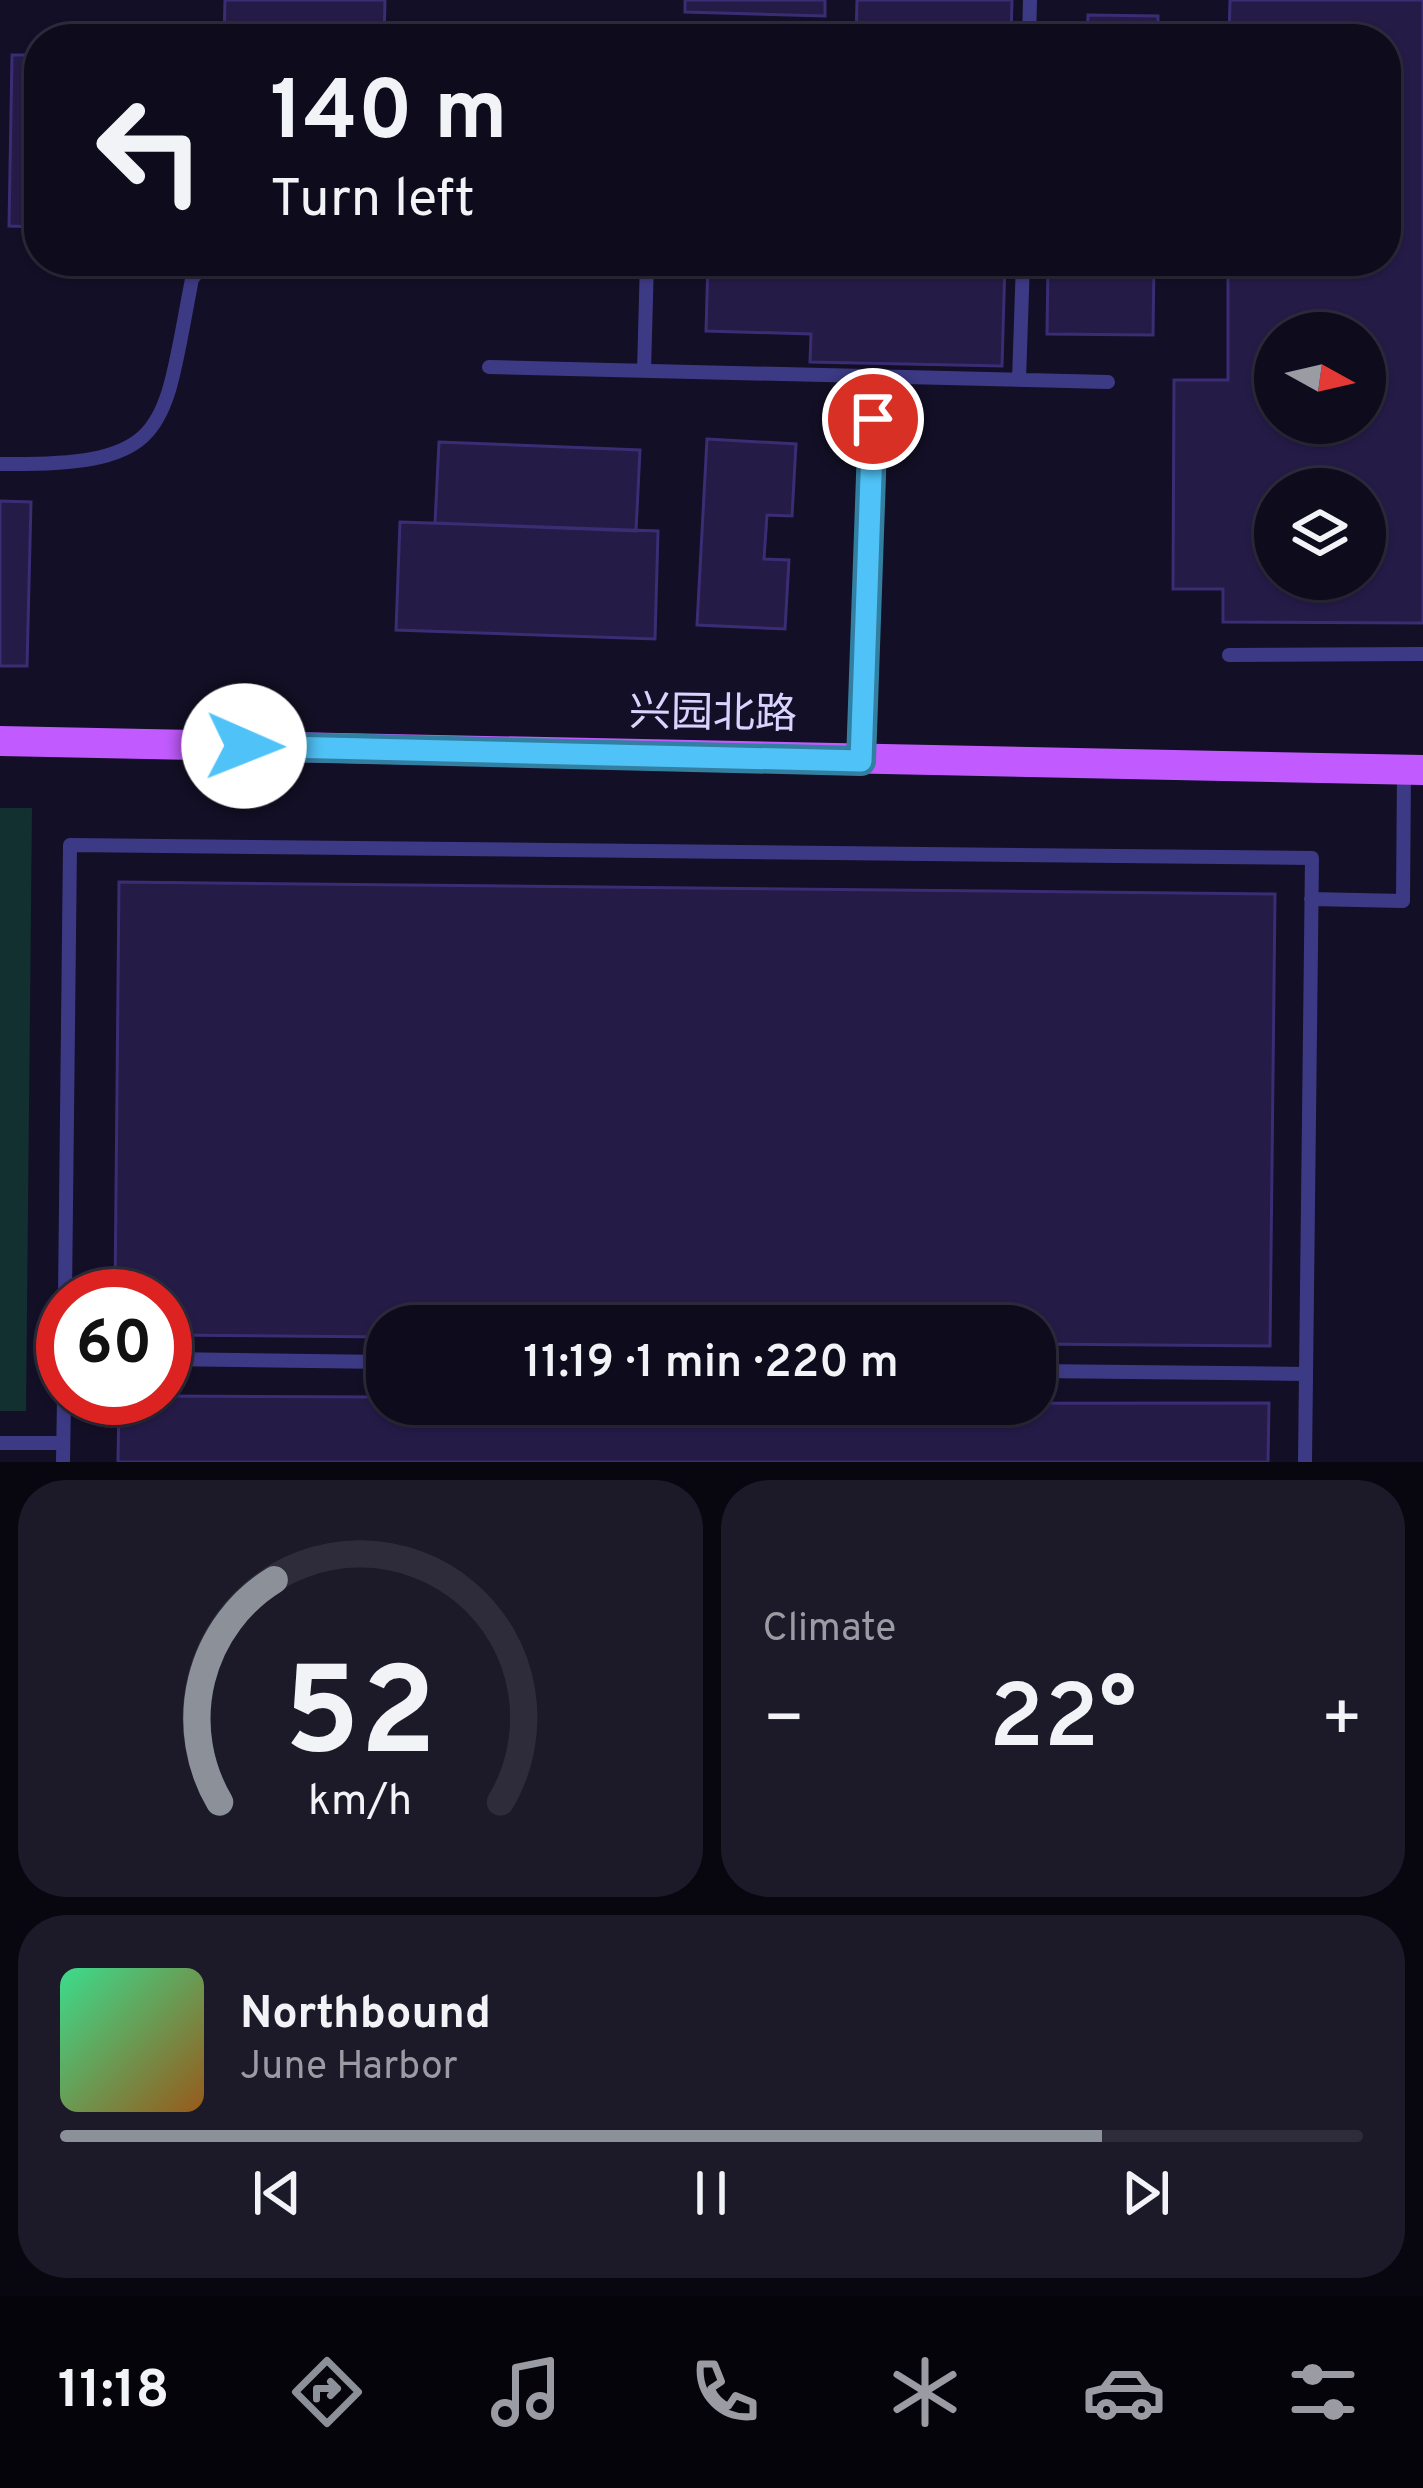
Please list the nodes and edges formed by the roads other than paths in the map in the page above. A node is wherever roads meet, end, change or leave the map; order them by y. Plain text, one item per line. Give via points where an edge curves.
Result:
1 (194, 276) edge
2 (647, 276) edge
3 (1022, 276) edge
4 (489, 367) dead end
5 (644, 371) junction
6 (875, 377) junction
7 (1019, 380) junction
8 (1108, 382) dead end
9 (0, 464) edge
10 (1423, 654) edge
11 (1229, 656) dead end
12 (0, 741) edge
13 (861, 761) junction
14 (1413, 770) edge
15 (1311, 899) junction
16 (65, 1269) edge
17 (192, 1359) edge
18 (366, 1362) edge
19 (1056, 1370) edge
20 (1306, 1374) junction
21 (63, 1425) edge
22 (0, 1443) edge
23 (63, 1443) junction
24 (63, 1462) edge
25 (1305, 1462) edge

1 - 9 lane via 167,406 143,442 97,460
2 - 5 lane
3 - 7 lane
4 - 5 lane
5 - 6 lane
6 - 7 lane
6 - 13 lane
7 - 8 lane
10 - 11 lane
12 - 13 main road, 兴园北路
13 - 14 main road, 兴园北路
14 - 15 lane via 1403,901
15 - 16 lane via 1312,857 70,845
15 - 20 lane
17 - 18 lane
19 - 20 lane
20 - 25 lane
21 - 23 lane
22 - 23 lane
23 - 24 lane

